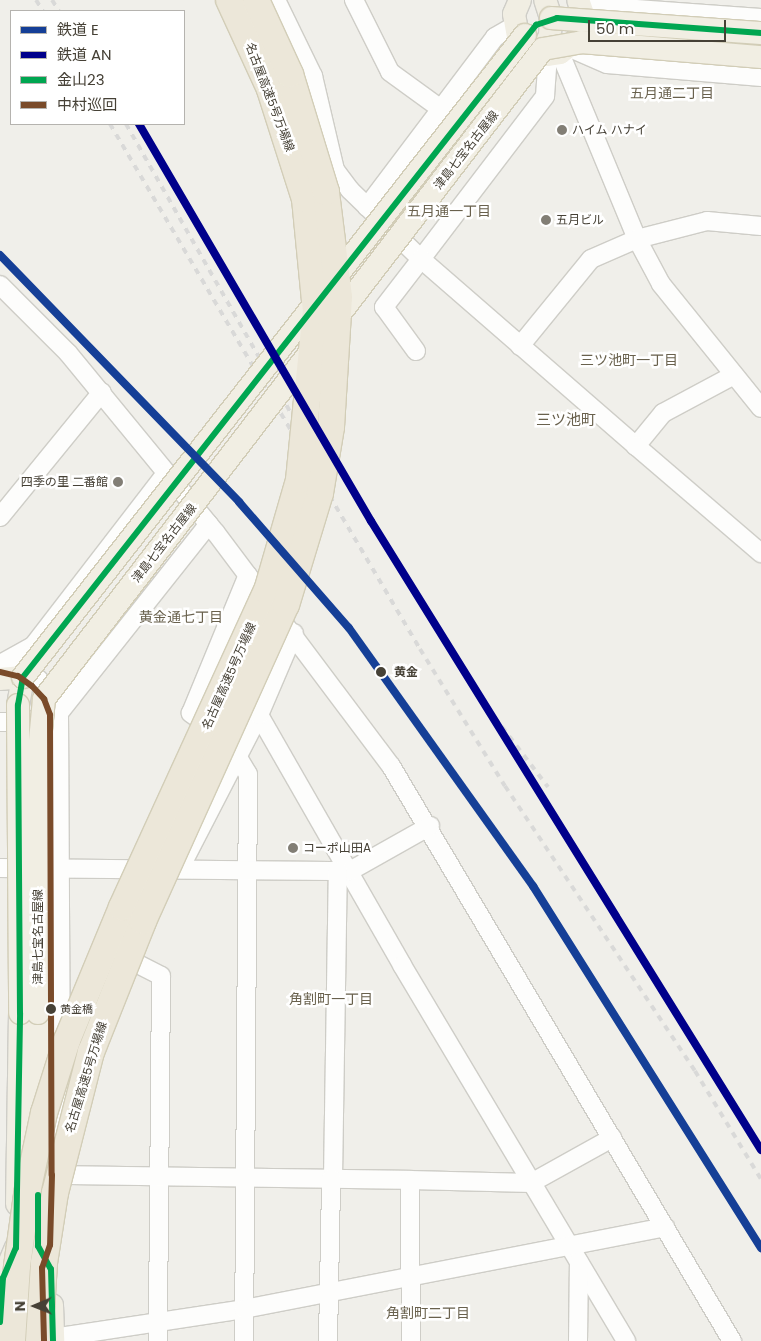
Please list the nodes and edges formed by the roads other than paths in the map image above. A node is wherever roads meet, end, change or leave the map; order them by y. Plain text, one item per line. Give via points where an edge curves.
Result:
1 (229, 0) edge
2 (256, 0) edge
3 (276, 0) edge
4 (354, 0) edge
5 (520, 1) edge
6 (579, 3) edge
7 (548, 9) edge
8 (761, 18) edge
9 (519, 30) junction
10 (761, 33) edge
11 (555, 51) junction
12 (761, 57) edge
13 (761, 77) edge
14 (441, 109) junction
15 (367, 207) junction
16 (761, 226) edge
17 (636, 238) junction
18 (421, 258) junction
19 (0, 286) edge
20 (520, 346) junction
21 (416, 351) dead end
22 (734, 375) junction
23 (102, 392) junction
24 (761, 408) edge
25 (636, 446) junction
26 (166, 473) junction
27 (0, 517) edge
28 (209, 524) junction
29 (761, 553) edge
30 (248, 575) junction
31 (294, 633) junction
32 (0, 670) edge
33 (23, 677) junction
34 (9, 704) edge
35 (52, 706) junction
36 (259, 715) junction
37 (0, 722) edge
38 (239, 753) junction
39 (430, 826) junction
40 (0, 868) edge
41 (61, 868) junction
42 (180, 869) junction
43 (248, 870) junction
44 (344, 871) junction
45 (134, 962) junction
46 (29, 1013) junction
47 (612, 1138) junction
48 (61, 1175) junction
49 (245, 1176) junction
50 (158, 1177) junction
51 (332, 1178) junction
52 (410, 1180) junction
53 (531, 1183) junction
54 (665, 1227) junction
55 (575, 1255) junction
56 (50, 1269) junction
57 (1, 1273) edge
58 (411, 1275) junction
59 (329, 1292) junction
60 (244, 1310) junction
61 (0, 1322) edge
62 (158, 1333) edge
63 (48, 1340) edge
64 (12, 1341) edge
65 (244, 1341) edge
66 (328, 1341) edge
67 (410, 1341) edge
68 (578, 1341) edge
69 (626, 1341) edge
70 (732, 1341) edge

1 - 64 highway, 名古屋高速5号万場線, bridge via 285,129 306,208 316,311 299,480 267,590 118,915 67,1040 44,1113 28,1188 17,1266
2 - 63 highway, 名古屋高速5号万場線, bridge via 290,74 328,200 340,297 331,427 320,493 286,605 143,921 91,1052 55,1193 44,1263
3 - 15 street via 312,76 335,170
4 - 14 street via 390,72
5 - 9 main road
6 - 8 street
6 - 11 main road via 583,28
7 - 9 main road, 津島七宝名古屋線
7 - 10 main road, bridge
7 - 11 main road
9 - 11 main road via 526,47
9 - 14 street via 495,37
9 - 33 main road, 津島七宝名古屋線, bridge
11 - 12 main road, bridge via 581,42
11 - 13 street via 607,64
11 - 17 street
11 - 18 street via 545,96
11 - 35 main road, 津島七宝名古屋線, bridge
14 - 15 street
15 - 18 street
16 - 17 street via 707,221
17 - 20 street via 591,259
17 - 22 street via 661,284
18 - 20 street
18 - 21 street via 384,307
19 - 23 street
20 - 25 street
22 - 24 street
22 - 25 street via 663,413
23 - 26 street
23 - 27 street
25 - 29 street
26 - 28 street
26 - 32 street via 33,646
28 - 30 street
28 - 35 street
30 - 31 street
30 - 38 street via 191,713
31 - 36 street
31 - 39 street via 387,760
32 - 33 main road
32 - 35 street via 38,679 52,694
33 - 34 main road, 津島七宝名古屋線
34 - 35 main road
34 - 46 main road, 津島七宝名古屋線, bridge
35 - 37 street via 26,722
35 - 41 street
35 - 46 main road, 津島七宝名古屋線, bridge via 39,751
36 - 38 street
36 - 44 street
38 - 42 street
38 - 43 street via 248,774
39 - 44 street
39 - 47 street
40 - 41 street
41 - 42 street
41 - 48 street
42 - 43 street
42 - 45 street
43 - 44 street
43 - 49 street
44 - 51 street
44 - 53 street
45 - 48 street via 97,1049
45 - 50 street via 161,976
46 - 56 main road, 津島七宝名古屋線 via 38,1246
46 - 57 main road, 津島七宝名古屋線 via 16,1248
47 - 53 street
47 - 54 street
48 - 50 street
48 - 56 street via 59,1247
49 - 50 street
49 - 51 street
49 - 60 street
50 - 62 street
51 - 52 street
51 - 59 street
52 - 53 street
52 - 58 street
53 - 55 street
54 - 55 street
54 - 70 street
55 - 58 street
55 - 68 street
55 - 69 street
56 - 63 main road, 津島七宝名古屋線
57 - 61 main road, 津島七宝名古屋線
58 - 59 street
58 - 67 street
59 - 60 street
59 - 66 street
60 - 62 street
60 - 65 street
62 - 63 street

